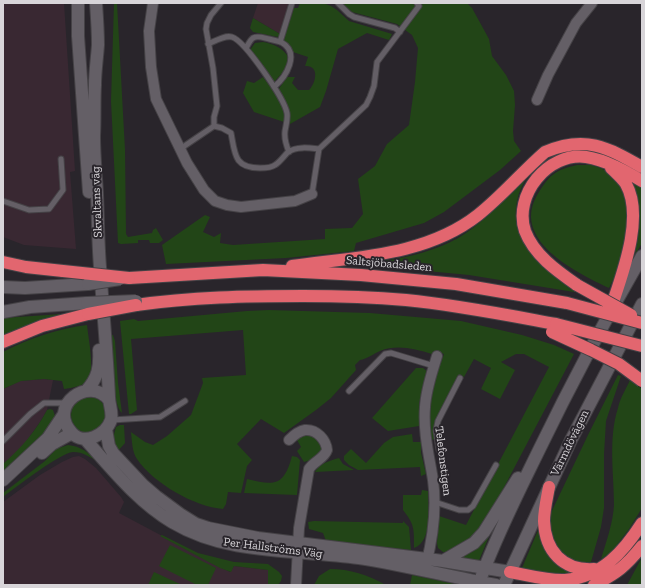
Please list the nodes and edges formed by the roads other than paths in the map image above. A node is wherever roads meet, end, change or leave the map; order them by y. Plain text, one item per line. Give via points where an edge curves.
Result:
1 (78, 3) edge
2 (96, 3) edge
3 (153, 3) edge
4 (221, 3) edge
5 (292, 3) edge
6 (338, 3) edge
7 (417, 3) edge
8 (592, 3) edge
9 (400, 32) junction
10 (280, 42) junction
11 (208, 44) junction
12 (246, 48) junction
13 (274, 88) junction
14 (537, 100) dead end
15 (214, 126) junction
16 (180, 149) junction
17 (319, 149) junction
18 (289, 152) junction
19 (61, 159) dead end
20 (605, 162) junction
21 (639, 164) edge
22 (642, 181) edge
23 (312, 194) joint
24 (3, 201) edge
25 (642, 256) edge
26 (3, 262) edge
27 (263, 270) junction
28 (130, 278) junction
29 (3, 287) edge
30 (642, 304) edge
31 (88, 309) junction
32 (610, 311) junction
33 (3, 312) edge
34 (642, 322) edge
35 (554, 328) junction
36 (3, 342) edge
37 (642, 346) edge
38 (436, 361) joint
39 (460, 378) dead end
40 (642, 381) edge
41 (86, 391) junction
42 (349, 391) dead end
43 (109, 400) junction
44 (185, 402) dead end
45 (65, 409) junction
46 (108, 424) junction
47 (550, 428) junction
48 (72, 433) junction
49 (85, 439) junction
50 (289, 440) dead end
51 (3, 441) edge
52 (439, 450) dead end
53 (496, 465) dead end
54 (7, 477) edge
55 (549, 487) junction
56 (435, 502) junction
57 (642, 523) edge
58 (642, 546) edge
59 (298, 548) junction
60 (443, 561) junction
61 (426, 565) junction
62 (485, 568) junction
63 (599, 569) junction
64 (510, 572) junction
65 (479, 584) edge
66 (296, 585) edge
67 (496, 585) edge
68 (504, 585) edge
69 (594, 585) edge

1 - 41 main road, Skvaltans väg via 78,36 100,356 97,376
2 - 43 main road, Skvaltans väg via 98,45 94,139
3 - 16 street via 149,31 156,99
4 - 11 lane via 207,22
5 - 10 lane
6 - 9 lane via 351,16 395,28
7 - 9 lane via 420,6
8 - 14 street via 576,23
9 - 17 lane via 377,62 374,86 366,105
10 - 12 lane via 256,37
10 - 13 lane via 285,45 291,59 286,72
11 - 12 lane via 228,37 236,38
11 - 15 lane via 217,106
12 - 13 lane
13 - 18 lane via 287,114 285,142
15 - 16 lane
15 - 18 lane via 231,133 238,161 247,167 271,167
16 - 23 street via 197,181 215,201 241,207 294,201
17 - 18 lane via 301,148
17 - 23 lane
19 - 24 lane via 63,190 49,209 29,210
20 - 22 highway
20 - 32 highway via 627,185 634,209 633,237
20 - 34 highway, bridge via 580,157 554,164 534,182 522,206 523,220 526,232 542,258 578,285
21 - 27 highway via 594,145 570,144 545,152 477,215 437,239 387,253
25 - 32 main road, Värmdövägen
26 - 28 highway, Saltsjöbadsleden, bridge via 63,272
27 - 28 highway, Saltsjöbadsleden
27 - 34 highway, Saltsjöbadsleden, bridge via 361,275 456,284 567,303
28 - 29 main road, bridge via 88,284
30 - 55 main road, Värmdövägen via 587,407
31 - 33 main road via 30,307
31 - 35 highway, bridge via 171,300 262,296 360,296 476,309
31 - 36 highway
32 - 47 main road, Värmdövägen
35 - 37 highway, bridge
35 - 40 highway, bridge via 619,364
38 - 42 lane via 385,354
38 - 56 street, Telefonstigen via 426,396 424,429
39 - 52 lane via 438,421 436,431
41 - 43 main road via 104,394
41 - 45 main road, Skvaltans väg via 76,394
43 - 46 main road, Skvaltans väg via 111,411
44 - 46 lane via 160,417
45 - 48 main road via 67,426
45 - 51 lane via 44,403
45 - 54 main road, Skvaltans väg via 48,438
46 - 49 main road via 98,436
46 - 59 main road, Per Hallströms Väg via 109,446 117,458 157,497 180,514 208,528
47 - 60 main road, Värmdövägen via 484,532 474,543
47 - 62 main road, Värmdövägen via 514,500
48 - 49 main road via 80,439
48 - 54 main road, Skvaltans väg via 52,444 29,464
49 - 59 main road, Per Hallströms Väg via 145,503 172,522 200,536 227,544 258,549
50 - 59 street, Per Hallströms Väg via 300,432 310,431 325,440 327,450 309,469
53 - 56 lane via 473,506 468,510 459,510
55 - 63 highway via 544,520 546,539 550,548 563,562 574,567 585,570
55 - 64 main road, Värmdövägen
56 - 61 street, Telefonstigen via 433,535
57 - 63 highway via 622,551
58 - 69 highway via 628,564
59 - 61 main road, Per Hallströms Väg via 358,549
59 - 66 street
60 - 61 main road, Per Hallströms Väg
60 - 62 main road, Per Hallströms Väg
61 - 65 main road, Per Hallströms Väg
62 - 64 main road, Per Hallströms Väg
62 - 65 main road, Värmdövägen
63 - 64 highway via 565,580
64 - 68 main road, Värmdövägen
65 - 67 main road, Per Hallströms Väg

